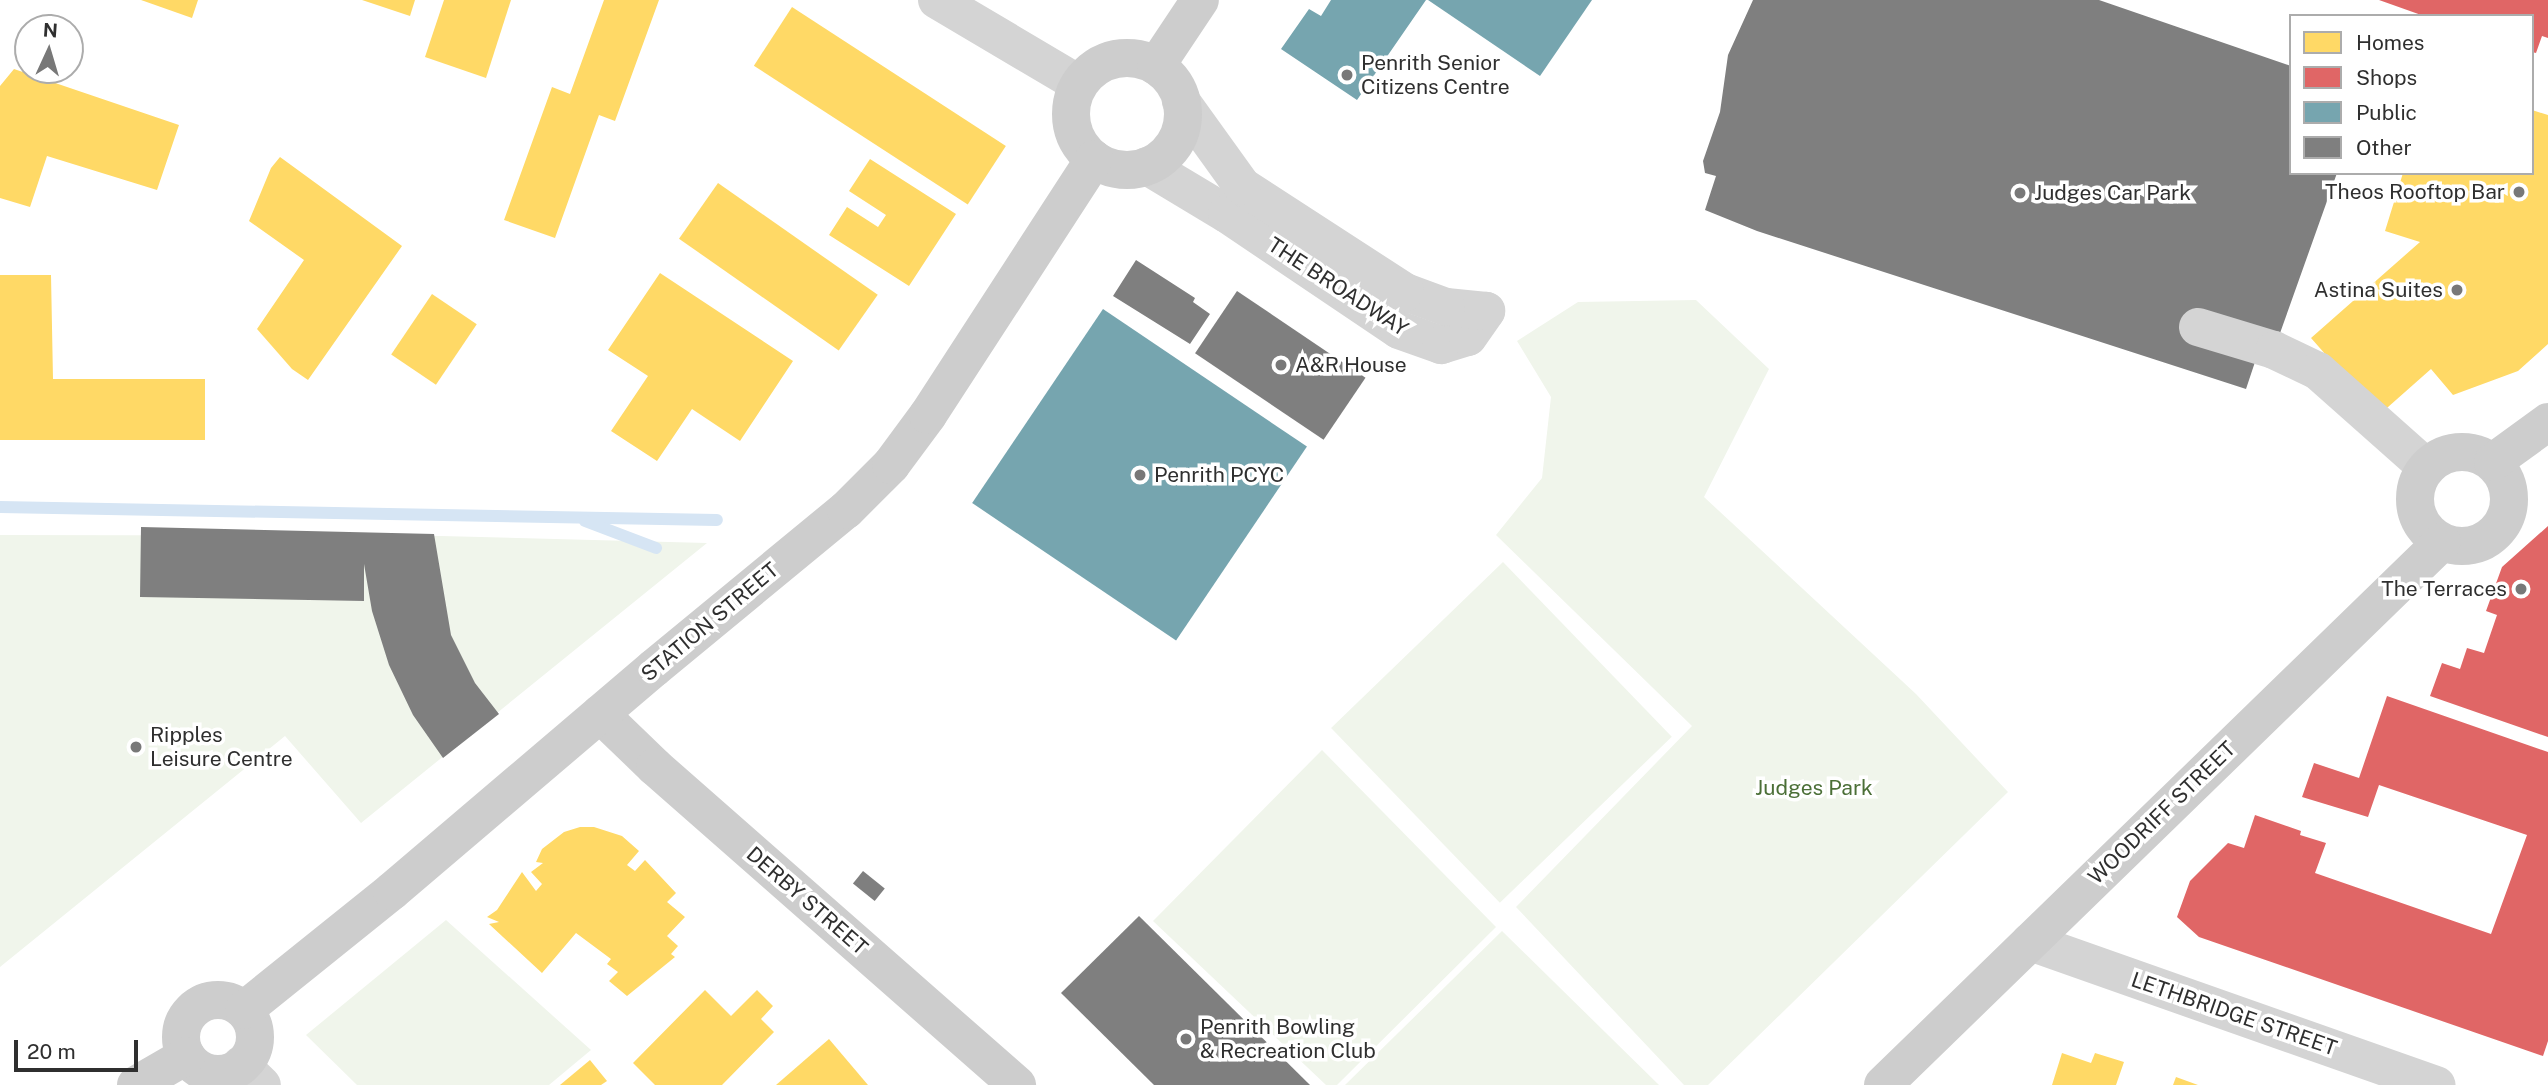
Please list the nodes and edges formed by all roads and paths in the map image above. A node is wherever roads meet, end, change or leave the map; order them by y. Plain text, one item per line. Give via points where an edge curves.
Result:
1 (937, 0) edge
2 (1200, 0) edge
3 (1156, 66) junction
4 (1079, 84) junction
5 (1181, 101) junction
6 (1094, 159) junction
7 (1147, 166) junction
8 (2198, 327) dead end
9 (2548, 422) edge
10 (2493, 462) junction
11 (2426, 467) junction
12 (2442, 542) junction
13 (600, 715) junction
14 (2030, 942) junction
15 (244, 1010) junction
16 (186, 1056) junction
17 (252, 1075) edge
18 (136, 1085) edge
19 (1017, 1085) edge
20 (1883, 1085) edge
21 (2437, 1085) edge

1 - 4 street
2 - 3 street
3 - 4 street via 1122,58 1105,62
3 - 5 street via 1167,75
4 - 6 street via 1070,117 1074,133
5 - 7 street via 1180,132 1172,147
5 - 7 street, THE BROADWAY via 1242,186 1405,292 1446,307 1486,311 1468,337 1441,345 1399,330
6 - 7 street via 1110,167
6 - 13 street, STATION STREET via 891,465 846,510
8 - 11 street via 2274,350 2318,371
9 - 10 street
10 - 11 street via 2456,451
10 - 12 street via 2510,494 2500,527 2473,545
11 - 12 street via 2414,492 2415,508 2428,532
12 - 14 street, WOODRIFF STREET
13 - 15 street, STATION STREET
13 - 19 street, DERBY STREET
14 - 20 street, WOODRIFF STREET
14 - 21 street, LETHBRIDGE STREET
15 - 16 street via 223,1000 193,1009 182,1027
15 - 17 street via 255,1034
16 - 17 street via 210,1073
16 - 18 street

